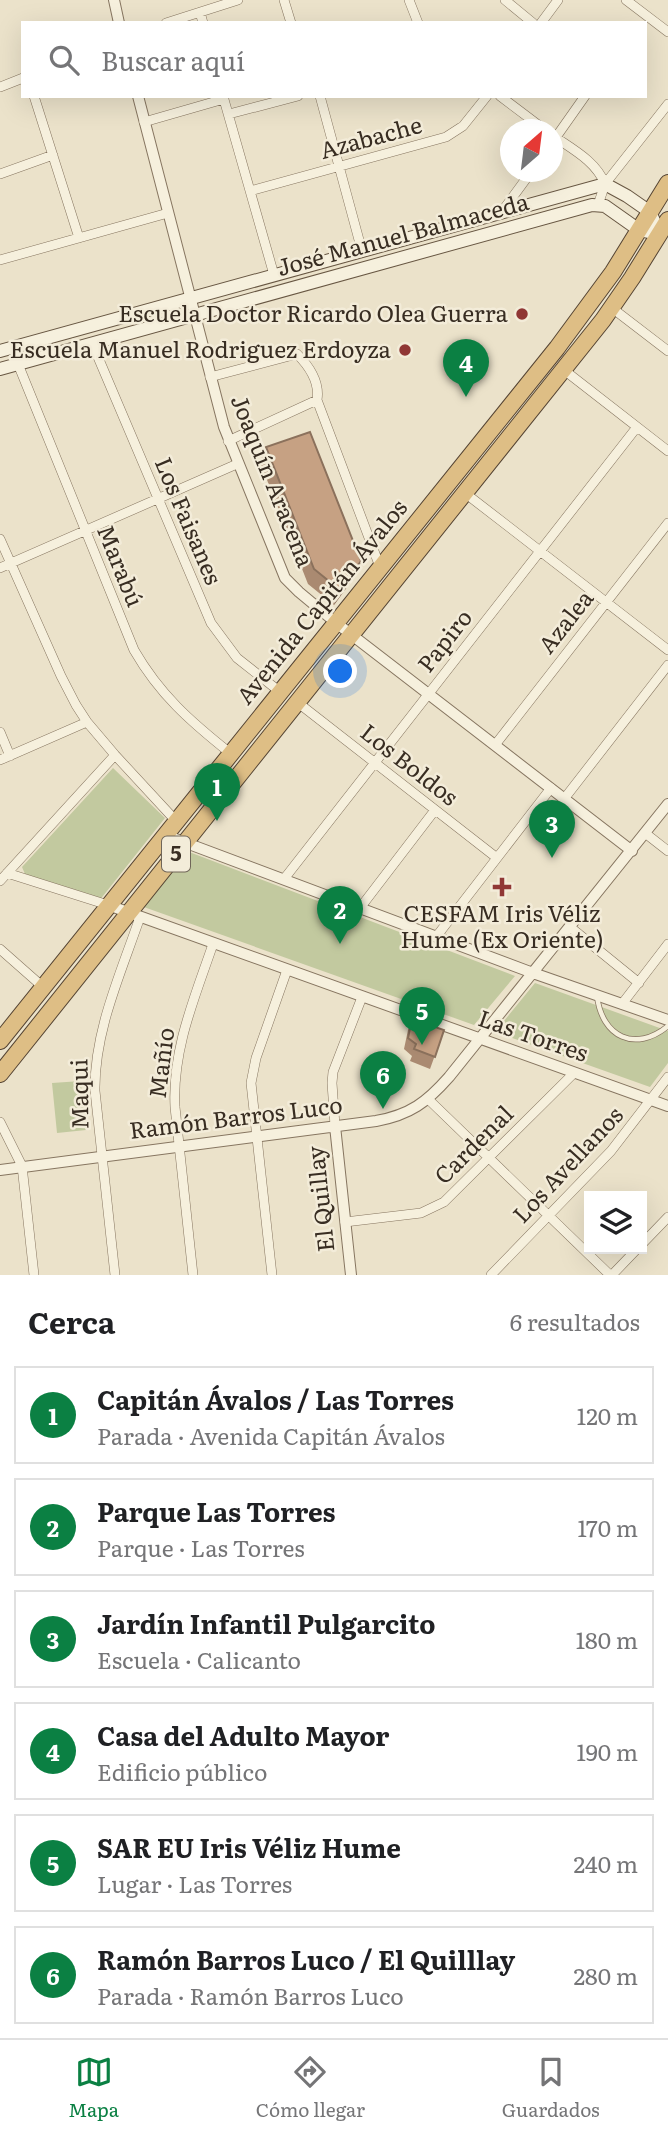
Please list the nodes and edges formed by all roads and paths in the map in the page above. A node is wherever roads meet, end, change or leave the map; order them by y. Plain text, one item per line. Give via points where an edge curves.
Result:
1 (114, 0) edge
2 (238, 0) edge
3 (284, 0) edge
4 (409, 0) edge
5 (505, 0) edge
6 (558, 0) edge
7 (626, 0) edge
8 (200, 12) junction
9 (645, 14) junction
10 (119, 21) edge
11 (172, 21) edge
12 (202, 21) edge
13 (289, 21) edge
14 (417, 21) edge
15 (531, 21) edge
16 (542, 21) edge
17 (640, 21) edge
18 (668, 32) edge
19 (21, 79) edge
20 (0, 87) edge
21 (35, 98) edge
22 (138, 98) edge
23 (224, 98) edge
24 (290, 98) edge
25 (321, 98) edge
26 (485, 98) edge
27 (503, 98) edge
28 (584, 98) edge
29 (668, 104) edge
30 (229, 114) junction
31 (530, 119) edge
32 (144, 122) junction
33 (563, 126) edge
34 (563, 144) edge
35 (52, 155) junction
36 (340, 167) junction
37 (0, 174) edge
38 (524, 182) edge
39 (668, 183) edge
40 (605, 184) junction
41 (250, 191) junction
42 (598, 205) junction
43 (650, 212) junction
44 (168, 213) junction
45 (501, 213) junction
46 (639, 230) junction
47 (665, 231) edge
48 (79, 238) junction
49 (362, 251) junction
50 (0, 260) edge
51 (274, 275) junction
52 (190, 299) junction
53 (612, 308) junction
54 (194, 315) junction
55 (92, 343) junction
56 (0, 351) edge
57 (668, 351) edge
58 (18, 364) junction
59 (0, 369) edge
60 (564, 370) junction
61 (210, 377) junction
62 (317, 400) junction
63 (637, 427) junction
64 (228, 441) junction
65 (668, 451) edge
66 (237, 464) junction
67 (465, 493) junction
68 (157, 499) junction
69 (668, 523) edge
70 (85, 531) junction
71 (0, 538) edge
72 (540, 551) junction
73 (11, 564) junction
74 (380, 567) junction
75 (0, 568) edge
76 (607, 602) junction
77 (335, 622) junction
78 (351, 634) junction
79 (668, 650) edge
80 (668, 664) edge
81 (279, 691) junction
82 (428, 694) junction
83 (297, 702) junction
84 (87, 722) junction
85 (0, 732) edge
86 (495, 745) junction
87 (230, 753) junction
88 (115, 755) junction
89 (10, 756) junction
90 (0, 760) edge
91 (375, 763) junction
92 (551, 788) junction
93 (564, 799) junction
94 (668, 804) edge
95 (435, 810) junction
96 (176, 821) junction
97 (645, 834) junction
98 (165, 835) junction
99 (185, 842) junction
100 (668, 850) edge
101 (632, 851) junction
102 (497, 858) junction
103 (4, 877) edge
104 (284, 879) junction
105 (108, 905) junction
106 (360, 908) junction
107 (134, 915) junction
108 (570, 927) junction
109 (436, 937) junction
110 (213, 944) junction
111 (668, 944) edge
112 (0, 949) edge
113 (287, 970) junction
114 (533, 973) junction
115 (639, 983) junction
116 (43, 987) junction
117 (597, 996) junction
118 (362, 997) junction
119 (622, 1004) junction
120 (668, 1020) edge
121 (668, 1026) edge
122 (479, 1040) junction
123 (0, 1041) edge
124 (574, 1073) junction
125 (0, 1074) edge
126 (668, 1077) edge
127 (428, 1099) junction
128 (651, 1100) junction
129 (668, 1106) edge
130 (0, 1122) edge
131 (335, 1126) junction
132 (257, 1136) junction
133 (180, 1146) junction
134 (102, 1156) junction
135 (489, 1158) junction
136 (22, 1166) junction
137 (0, 1170) edge
138 (549, 1216) junction
139 (668, 1217) edge
140 (345, 1222) junction
141 (647, 1239) edge
142 (632, 1254) edge
143 (34, 1275) edge
144 (115, 1275) edge
145 (193, 1275) edge
146 (272, 1275) edge
147 (351, 1275) edge
148 (491, 1275) edge
149 (611, 1275) edge

1 - 10 street
2 - 8 street
3 - 13 street
4 - 14 street
5 - 15 street
6 - 16 street
7 - 9 street
8 - 11 street
8 - 12 street
9 - 17 street
9 - 18 street
19 - 20 street
21 - 35 street
22 - 32 street, Joaquín Aracena
23 - 30 street
23 - 32 street
24 - 30 street
25 - 36 street
26 - 36 street, Azabache via 463,126 446,137
27 - 31 street
28 - 33 street
29 - 40 street
30 - 41 street
32 - 44 street, Joaquín Aracena
34 - 40 street via 593,165
35 - 37 street
35 - 48 street
36 - 41 street, Azabache
36 - 49 street
38 - 45 street
39 - 43 highway, Avenida Capitán Ávalos / 5
40 - 42 street
40 - 43 main road
40 - 45 main road, José Manuel Balmaceda
41 - 51 street
42 - 46 main road
42 - 54 main road, José Manuel Balmaceda
43 - 46 highway, Avenida Capitán Ávalos / 5
43 - 47 main road
44 - 48 street
44 - 52 street, Joaquín Aracena
45 - 49 main road, José Manuel Balmaceda
46 - 47 main road
46 - 74 highway, Avenida Capitán Ávalos / 5 via 583,315
47 - 53 highway, Avenida Capitán Ávalos / 5
48 - 50 street
49 - 51 main road, José Manuel Balmaceda
51 - 52 main road, José Manuel Balmaceda
52 - 54 street, Joaquín Aracena
52 - 56 main road, José Manuel Balmaceda
53 - 57 street
53 - 60 highway, Avenida Capitán Ávalos / 5
54 - 55 main road, José Manuel Balmaceda
54 - 61 street, Joaquín Aracena
55 - 58 main road, José Manuel Balmaceda
55 - 68 street, Los Faisanes
58 - 59 main road, José Manuel Balmaceda
58 - 70 street, Marabú
60 - 63 street
60 - 67 highway, Avenida Capitán Ávalos / 5
61 - 62 street via 297,354 314,378
61 - 64 street, Joaquín Aracena
62 - 64 street
62 - 74 street
63 - 65 street
63 - 72 street, Papiro
64 - 66 street, Joaquín Aracena
66 - 68 street
66 - 77 street, Joaquín Aracena via 285,578
67 - 72 street
67 - 78 highway, Avenida Capitán Ávalos / 5
68 - 70 street
68 - 81 street, Los Faisanes via 217,634 237,658
69 - 76 street, Azalea
70 - 73 street
70 - 87 street, Marabú via 144,668 186,718
71 - 73 street
72 - 76 street
72 - 82 street, Papiro
73 - 75 street
73 - 84 street
74 - 77 highway, Avenida Capitán Ávalos / 5
76 - 79 street
76 - 86 street, Azalea
77 - 78 street, Joaquín Aracena
77 - 81 highway, Avenida Capitán Ávalos / 5
78 - 82 street, Joaquín Aracena
78 - 83 highway, Avenida Capitán Ávalos / 5
80 - 93 street
81 - 87 highway, Avenida Capitán Ávalos / 5
82 - 86 street, Joaquín Aracena
82 - 91 street, Papiro
83 - 91 street, Los Boldos
83 - 99 highway, Avenida Capitán Ávalos / 5
84 - 88 street
84 - 89 street
85 - 89 street
86 - 92 street, Joaquín Aracena
87 - 96 highway, Avenida Capitán Ávalos / 5
88 - 96 street
88 - 103 street
89 - 90 street
91 - 95 street, Los Boldos
91 - 104 street, Papiro
92 - 93 street, Joaquín Aracena
92 - 102 street
93 - 101 street, Joaquín Aracena
94 - 97 street, Ramón Barros Luco
95 - 102 street, Los Boldos
95 - 106 street
96 - 98 highway, Avenida Capitán Ávalos / 5
97 - 100 street
97 - 101 street, Ramón Barros Luco
98 - 99 street
98 - 105 highway, Avenida Capitán Ávalos / 5
99 - 104 street
99 - 107 highway, Avenida Capitán Ávalos / 5
101 - 108 street, Ramón Barros Luco
102 - 109 street
103 - 105 street
104 - 106 street
105 - 107 street, Las Torres
105 - 116 highway, Avenida Capitán Ávalos / 5
106 - 109 street
107 - 110 street, Las Torres
107 - 125 highway, Avenida Capitán Ávalos / 5
107 - 134 street, Maqui via 98,1047 95,1091
108 - 114 street, Ramón Barros Luco
108 - 115 street
109 - 114 street
110 - 113 street, Las Torres
110 - 133 street, Mañío via 178,1057 175,1096
111 - 115 street
112 - 116 street
113 - 118 street, Las Torres
113 - 132 street via 253,1068
114 - 117 street
114 - 122 street, Ramón Barros Luco
115 - 119 street
116 - 123 highway, Avenida Capitán Ávalos / 5
117 - 119 street
117 - 121 lane via 604,1021 623,1037 649,1038
118 - 122 street, Las Torres
118 - 131 street, El Quillay via 334,1072
119 - 120 street
122 - 124 street, Las Torres
122 - 127 street, Ramón Barros Luco
124 - 128 street, Las Torres
124 - 135 street, Cardenal
126 - 128 street, Los Avellanos
127 - 131 street, Ramón Barros Luco via 386,1119
127 - 135 street
128 - 129 street, Las Torres
128 - 138 street, Los Avellanos
130 - 136 street
131 - 132 street, Ramón Barros Luco
131 - 140 street, El Quillay
132 - 133 street, Ramón Barros Luco
132 - 146 street
133 - 134 street, Ramón Barros Luco
133 - 145 street, Mañío
134 - 136 street, Ramón Barros Luco
134 - 144 street, Maqui
135 - 138 street
135 - 140 street, Cardenal via 451,1197 431,1210
136 - 137 street, Ramón Barros Luco
136 - 143 street
138 - 148 street, Los Avellanos
138 - 149 street
139 - 141 street
140 - 147 street, El Quillay
142 - 149 street

